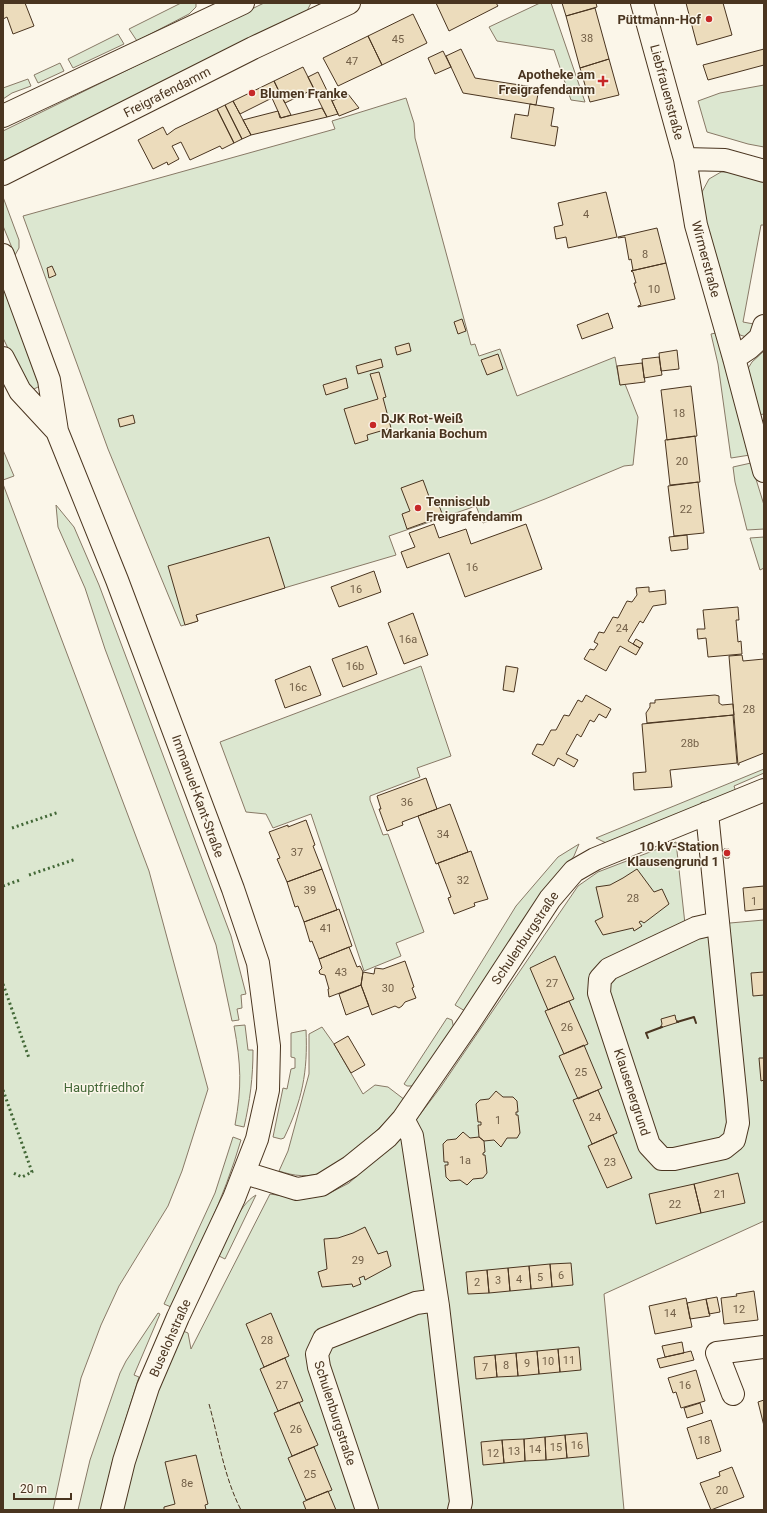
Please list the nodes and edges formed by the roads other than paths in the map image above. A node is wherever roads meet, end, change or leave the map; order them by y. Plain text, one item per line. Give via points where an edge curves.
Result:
1 (242, 3) edge
2 (642, 3) edge
3 (336, 6) edge
4 (211, 10) edge
5 (3, 116) edge
6 (685, 159) junction
7 (764, 171) edge
8 (3, 174) edge
9 (3, 255) edge
10 (764, 326) edge
11 (3, 358) edge
12 (734, 358) junction
13 (57, 430) junction
14 (764, 471) edge
15 (764, 790) edge
16 (707, 814) junction
17 (718, 923) junction
18 (403, 1119) junction
19 (245, 1173) junction
20 (437, 1300) junction
21 (764, 1347) edge
22 (733, 1394) dead end
23 (112, 1510) edge
24 (367, 1510) edge
25 (459, 1510) edge

1 - 4 street
2 - 6 street, Liebfrauenstraße
3 - 8 street, Freigrafendamm
4 - 5 street
6 - 7 street via 725,160
6 - 12 street, Wirmerstraße via 696,225
9 - 13 street, Immanuel-Kant-Straße via 49,380
10 - 12 street via 760,338
11 - 13 street, Immanuel-Kant-Straße via 20,391
12 - 14 street, Wirmerstraße
13 - 19 street, Immanuel-Kant-Straße via 145,653 258,963 269,1046 268,1090 257,1139
15 - 16 street, Schulenburgstraße
16 - 17 street, Klausenergrund
16 - 18 street, Schulenburgstraße via 574,871 550,899
17 - 17 street, Klausenergrund via 696,928 609,969 600,979 599,993 649,1145 662,1159 674,1159 724,1148 734,1140 738,1123
18 - 19 street, Schulenburgstraße via 382,1142 321,1186 297,1189
18 - 20 street via 412,1136
19 - 23 street, Buselohstraße via 148,1387 124,1460
20 - 24 street, Schulenburgstraße via 416,1303 324,1339 316,1354
20 - 25 street via 461,1502
21 - 22 street via 717,1353

